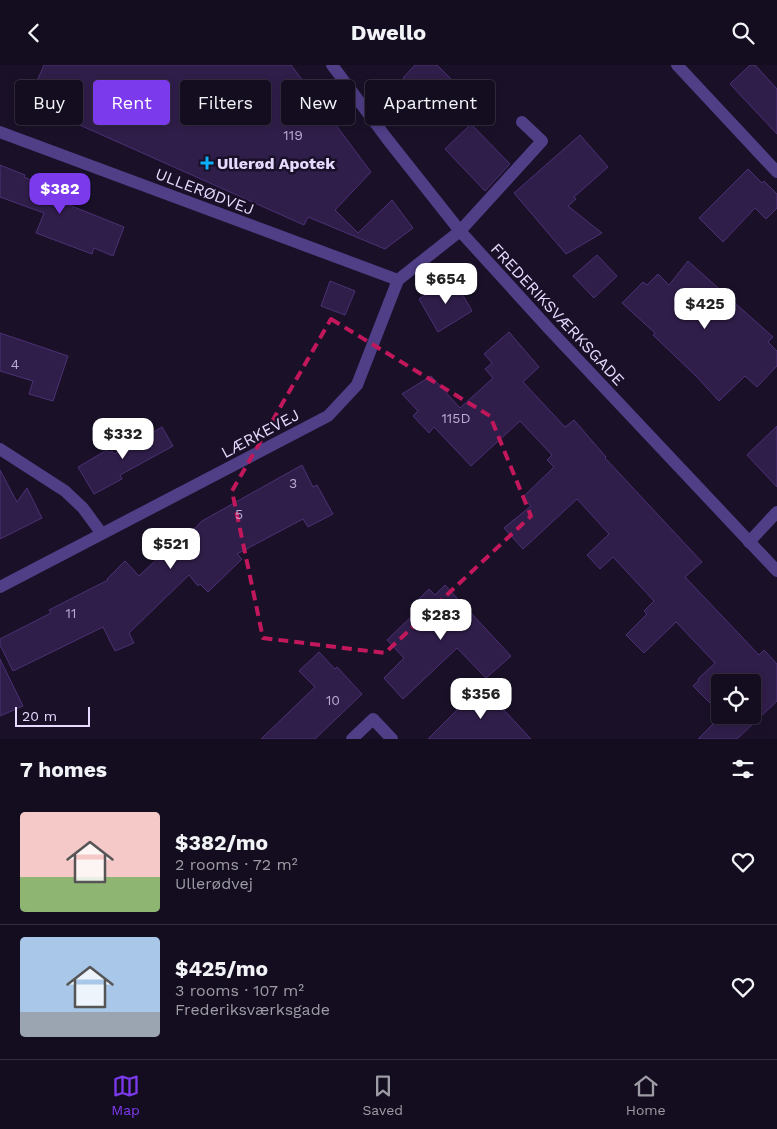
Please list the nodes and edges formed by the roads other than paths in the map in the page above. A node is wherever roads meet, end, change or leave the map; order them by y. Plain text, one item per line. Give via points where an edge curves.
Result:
1 (332, 65) edge
2 (677, 65) edge
3 (522, 123) dead end
4 (0, 132) edge
5 (777, 173) edge
6 (460, 231) junction
7 (398, 281) junction
8 (0, 449) edge
9 (777, 512) edge
10 (102, 534) junction
11 (749, 542) junction
12 (777, 571) edge
13 (0, 587) edge
14 (352, 739) edge
15 (392, 739) edge

1 - 6 street, FREDERIKSVÆRKSGADE
2 - 5 street
3 - 6 street, LÆRKEVEJ via 542,141
4 - 7 street, ULLERØDVEJ
6 - 7 street, LÆRKEVEJ
6 - 11 street, FREDERIKSVÆRKSGADE
7 - 10 street, LÆRKEVEJ via 357,385 328,415
8 - 10 street via 64,491 84,508
9 - 11 street
10 - 13 street, LÆRKEVEJ
11 - 12 street, FREDERIKSVÆRKSGADE
14 - 15 street via 373,719

